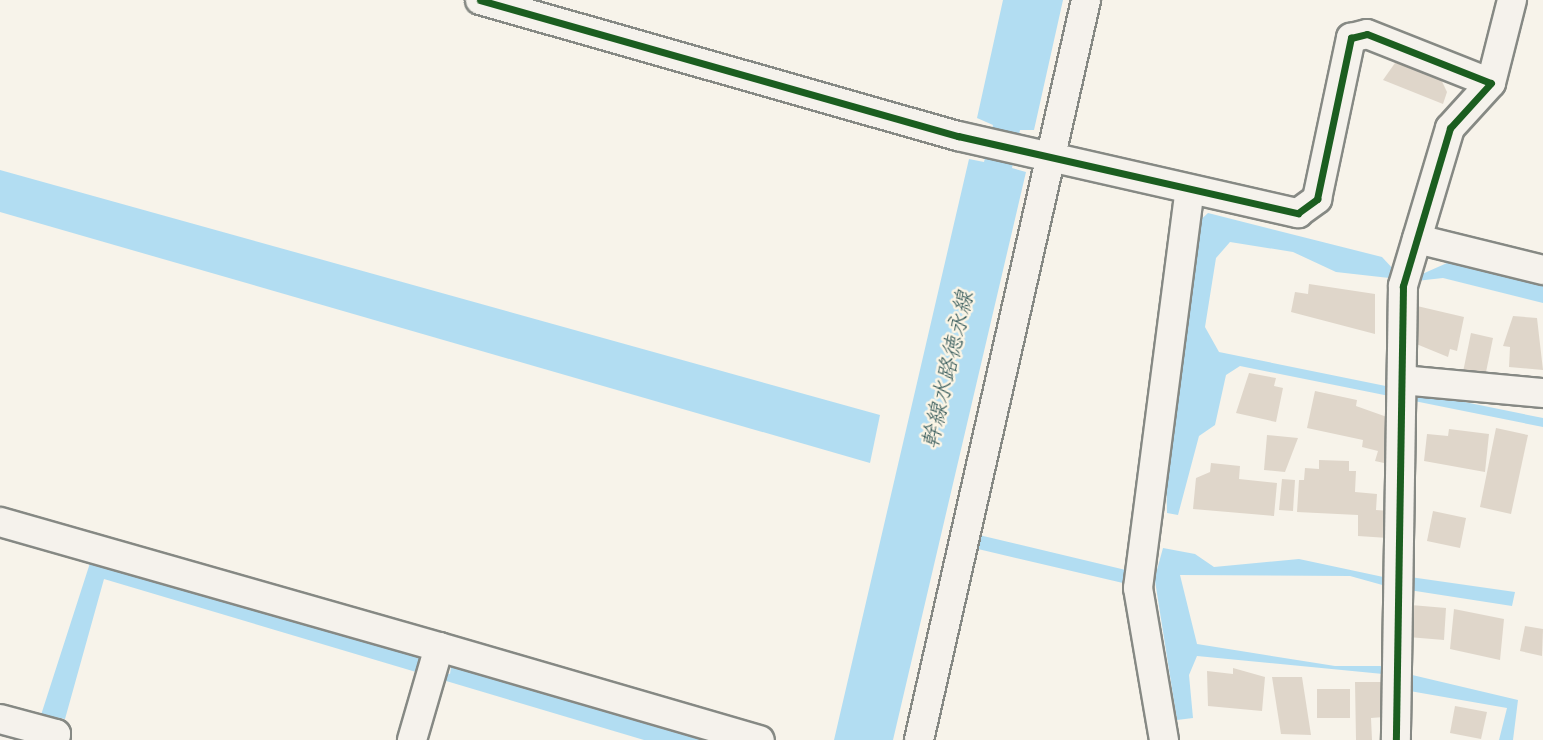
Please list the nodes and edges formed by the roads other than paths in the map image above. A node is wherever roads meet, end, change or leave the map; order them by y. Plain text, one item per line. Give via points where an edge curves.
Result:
1 (480, 0) edge
2 (1086, 0) edge
3 (1512, 0) edge
4 (1491, 83) junction
5 (1050, 158) junction
6 (1190, 189) junction
7 (1417, 239) junction
8 (1543, 270) edge
9 (1402, 380) junction
10 (1543, 393) edge
11 (0, 522) edge
12 (438, 651) junction
13 (0, 719) edge
14 (55, 740) edge
15 (412, 740) edge
16 (760, 740) edge
17 (919, 740) edge
18 (1164, 740) edge
19 (1396, 740) edge

1 - 5 street
2 - 5 street
3 - 4 street
4 - 6 street via 1367,34 1350,38 1311,209 1298,213
4 - 7 street via 1450,128
5 - 6 street
5 - 17 street
6 - 18 street via 1139,579
7 - 8 street
7 - 9 street via 1405,276
9 - 10 street
9 - 19 street
11 - 12 street
12 - 15 street
12 - 16 street
13 - 14 street via 56,734

